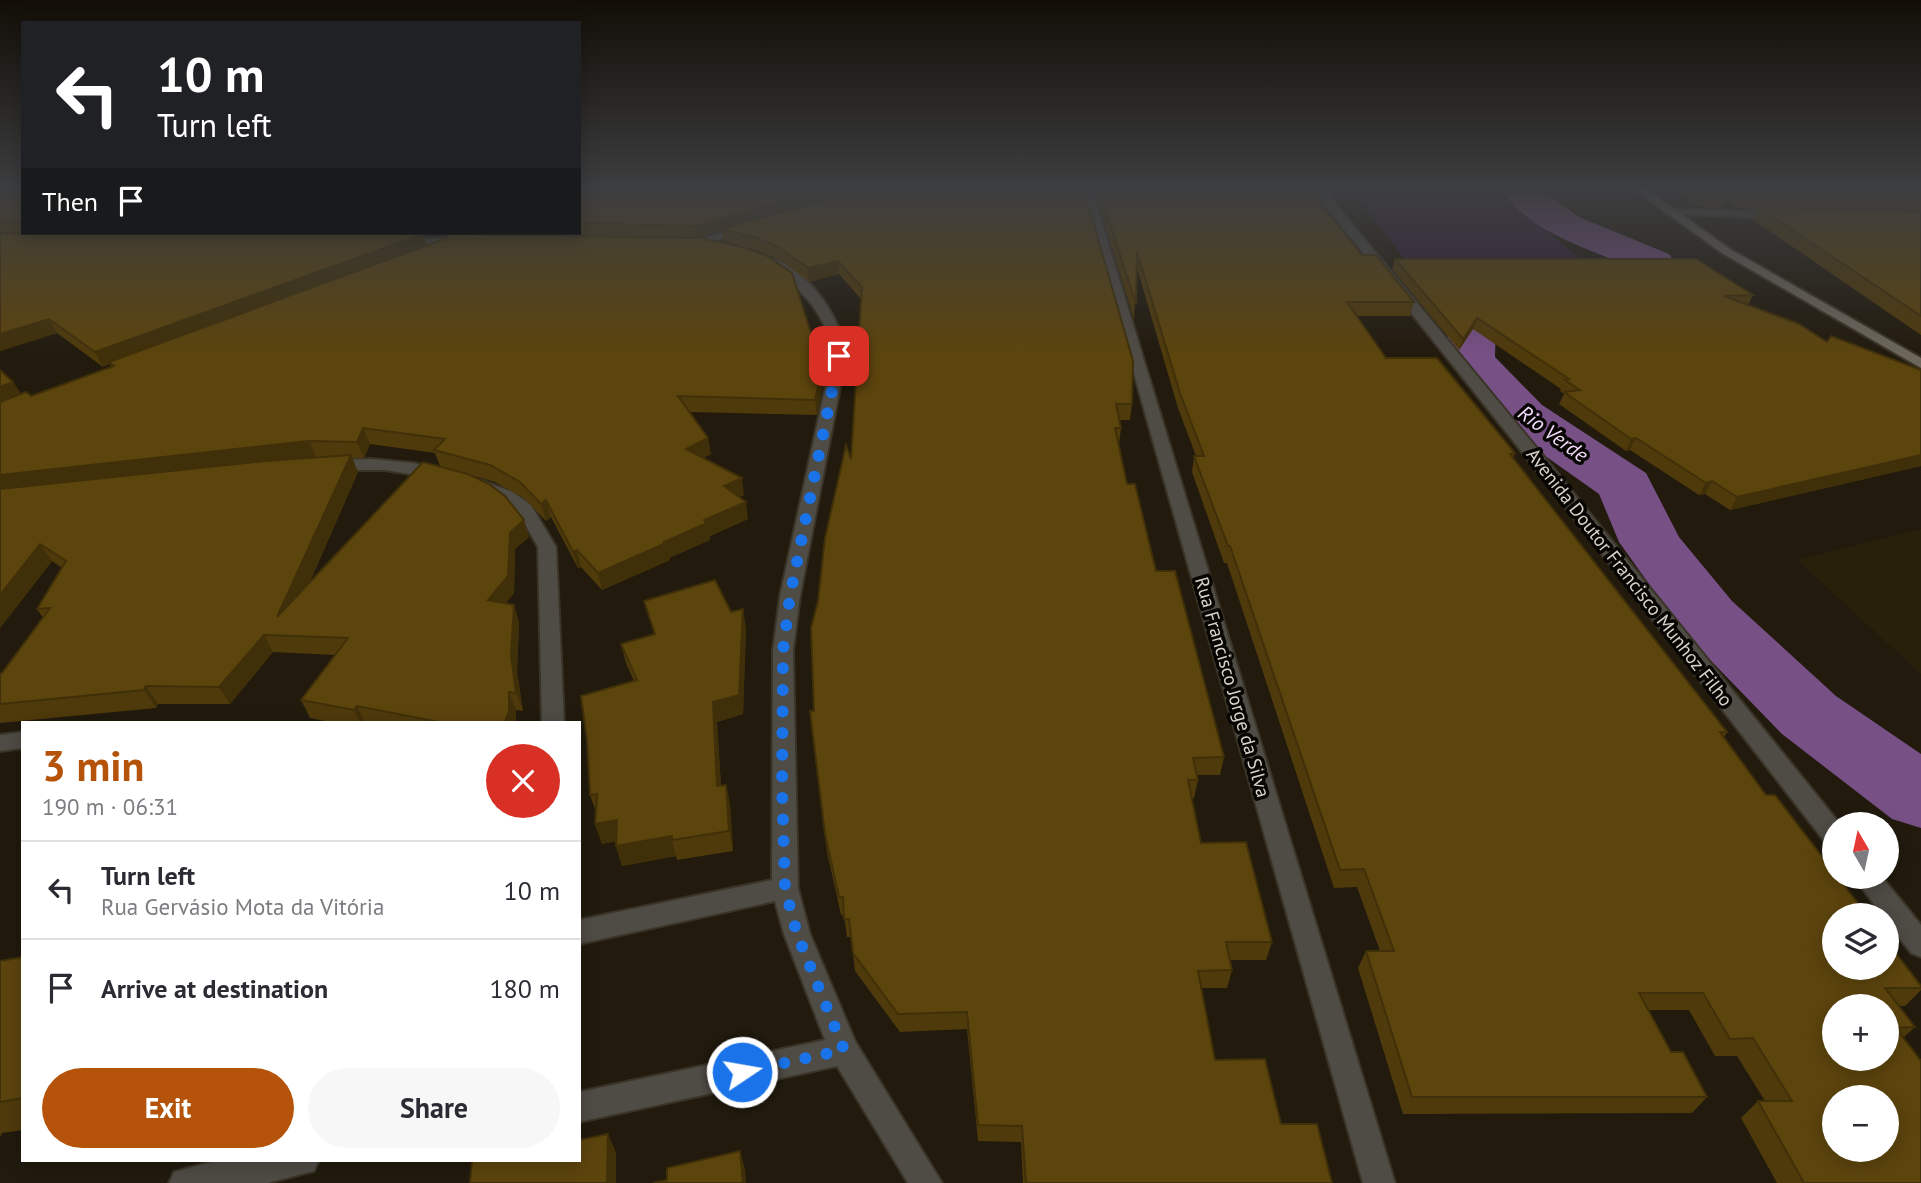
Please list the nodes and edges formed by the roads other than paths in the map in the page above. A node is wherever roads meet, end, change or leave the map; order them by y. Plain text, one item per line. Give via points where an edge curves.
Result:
1 (454, 245) edge
2 (700, 245) edge
3 (1103, 245) edge
4 (1363, 245) edge
5 (1719, 245) edge
6 (736, 250) edge
7 (422, 256) edge
8 (760, 257) edge
9 (1917, 359) edge
10 (316, 466) edge
11 (554, 721) edge
12 (21, 740) edge
13 (0, 743) edge
14 (1822, 820) edge
15 (785, 888) junction
16 (1877, 889) edge
17 (581, 932) edge
18 (1921, 945) edge
19 (844, 1050) junction
20 (581, 1107) edge
21 (293, 1162) edge
22 (185, 1183) edge
23 (926, 1183) edge
24 (1379, 1183) edge

1 - 7 street
2 - 6 street
3 - 24 street, Rua Francisco Jorge da Silva
4 - 14 street, Avenida Doutor Francisco Munhoz Filho
5 - 9 main road
8 - 15 street via 806,286 839,337 783,651
10 - 11 street via 368,463 421,468 507,496 525,509 547,547
12 - 13 street
15 - 17 street
15 - 19 street via 797,934
16 - 18 street
19 - 20 street
19 - 23 street
21 - 22 street

